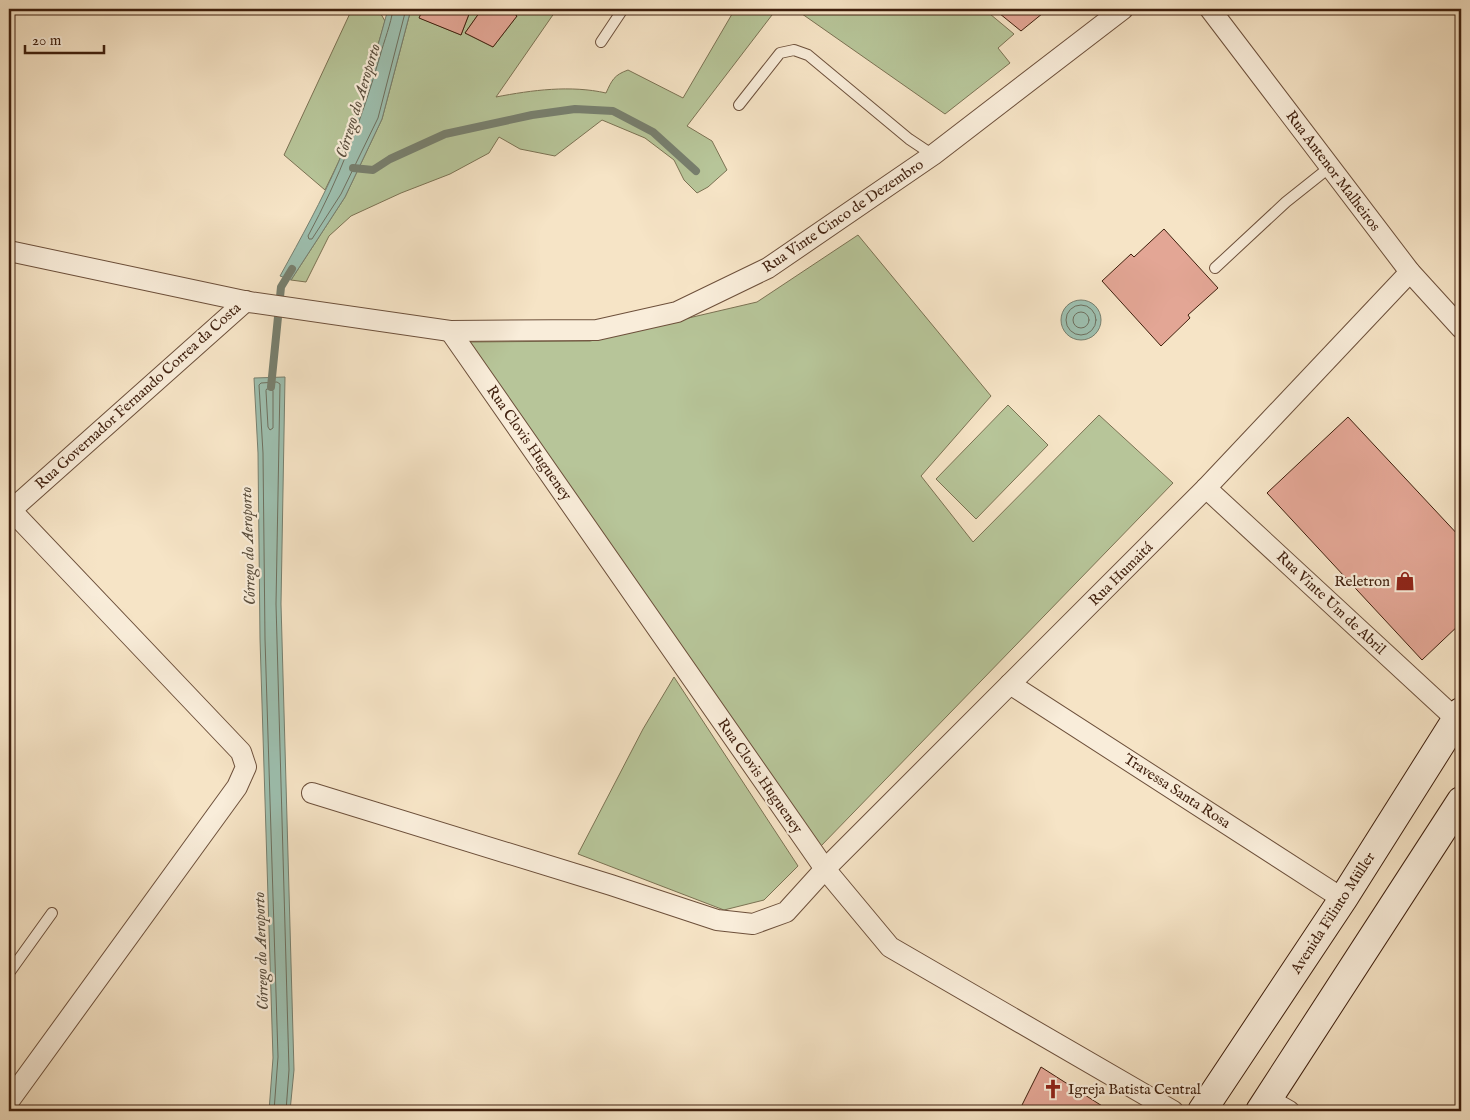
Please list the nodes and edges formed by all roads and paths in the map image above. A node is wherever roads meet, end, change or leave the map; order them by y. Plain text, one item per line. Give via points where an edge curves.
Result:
1 (623, 9) edge
2 (1123, 9) edge
3 (1210, 9) edge
4 (601, 42) dead end
5 (739, 105) dead end
6 (933, 155) junction
7 (1330, 167) junction
8 (9, 251) edge
9 (1215, 268) dead end
10 (1410, 272) junction
11 (247, 301) junction
12 (1461, 328) edge
13 (450, 331) junction
14 (1206, 488) junction
15 (10, 511) edge
16 (1010, 684) junction
17 (1459, 715) edge
18 (312, 793) dead end
19 (1461, 801) edge
20 (825, 869) junction
21 (1343, 899) junction
22 (52, 913) dead end
23 (9, 973) edge
24 (9, 1102) edge
25 (1272, 1107) edge
26 (1173, 1111) edge
27 (1202, 1111) edge

1 - 4 lane
2 - 6 street, Rua Vinte Cinco de Dezembro
3 - 7 street, Rua Antenor Malheiros
5 - 6 lane via 780,53 794,50 808,55
6 - 13 street, Rua Vinte Cinco de Dezembro via 768,268 677,312 597,330
7 - 9 lane via 1286,202
7 - 10 street, Rua Antenor Malheiros
8 - 11 street
10 - 12 street, Rua Antenor Malheiros
10 - 14 street, Rua Humaitá
11 - 13 street, Rua Vinte Cinco de Dezembro
11 - 15 street, Rua Governador Fernando Correa da Costa
13 - 20 street, Rua Clovis Hugueney
14 - 16 street, Rua Humaitá
14 - 17 street, Rua Vinte Um de Abril
15 - 24 street via 241,752 246,767 236,787
16 - 20 street, Rua Humaitá
16 - 21 street, Travessa Santa Rosa
17 - 21 main road, Avenida Filinto Müller
18 - 20 street, Rua Humaitá via 717,920 753,924 786,912
19 - 25 main road
20 - 26 street, Rua Clovis Hugueney via 890,946
21 - 27 main road, Avenida Filinto Müller
22 - 23 lane

